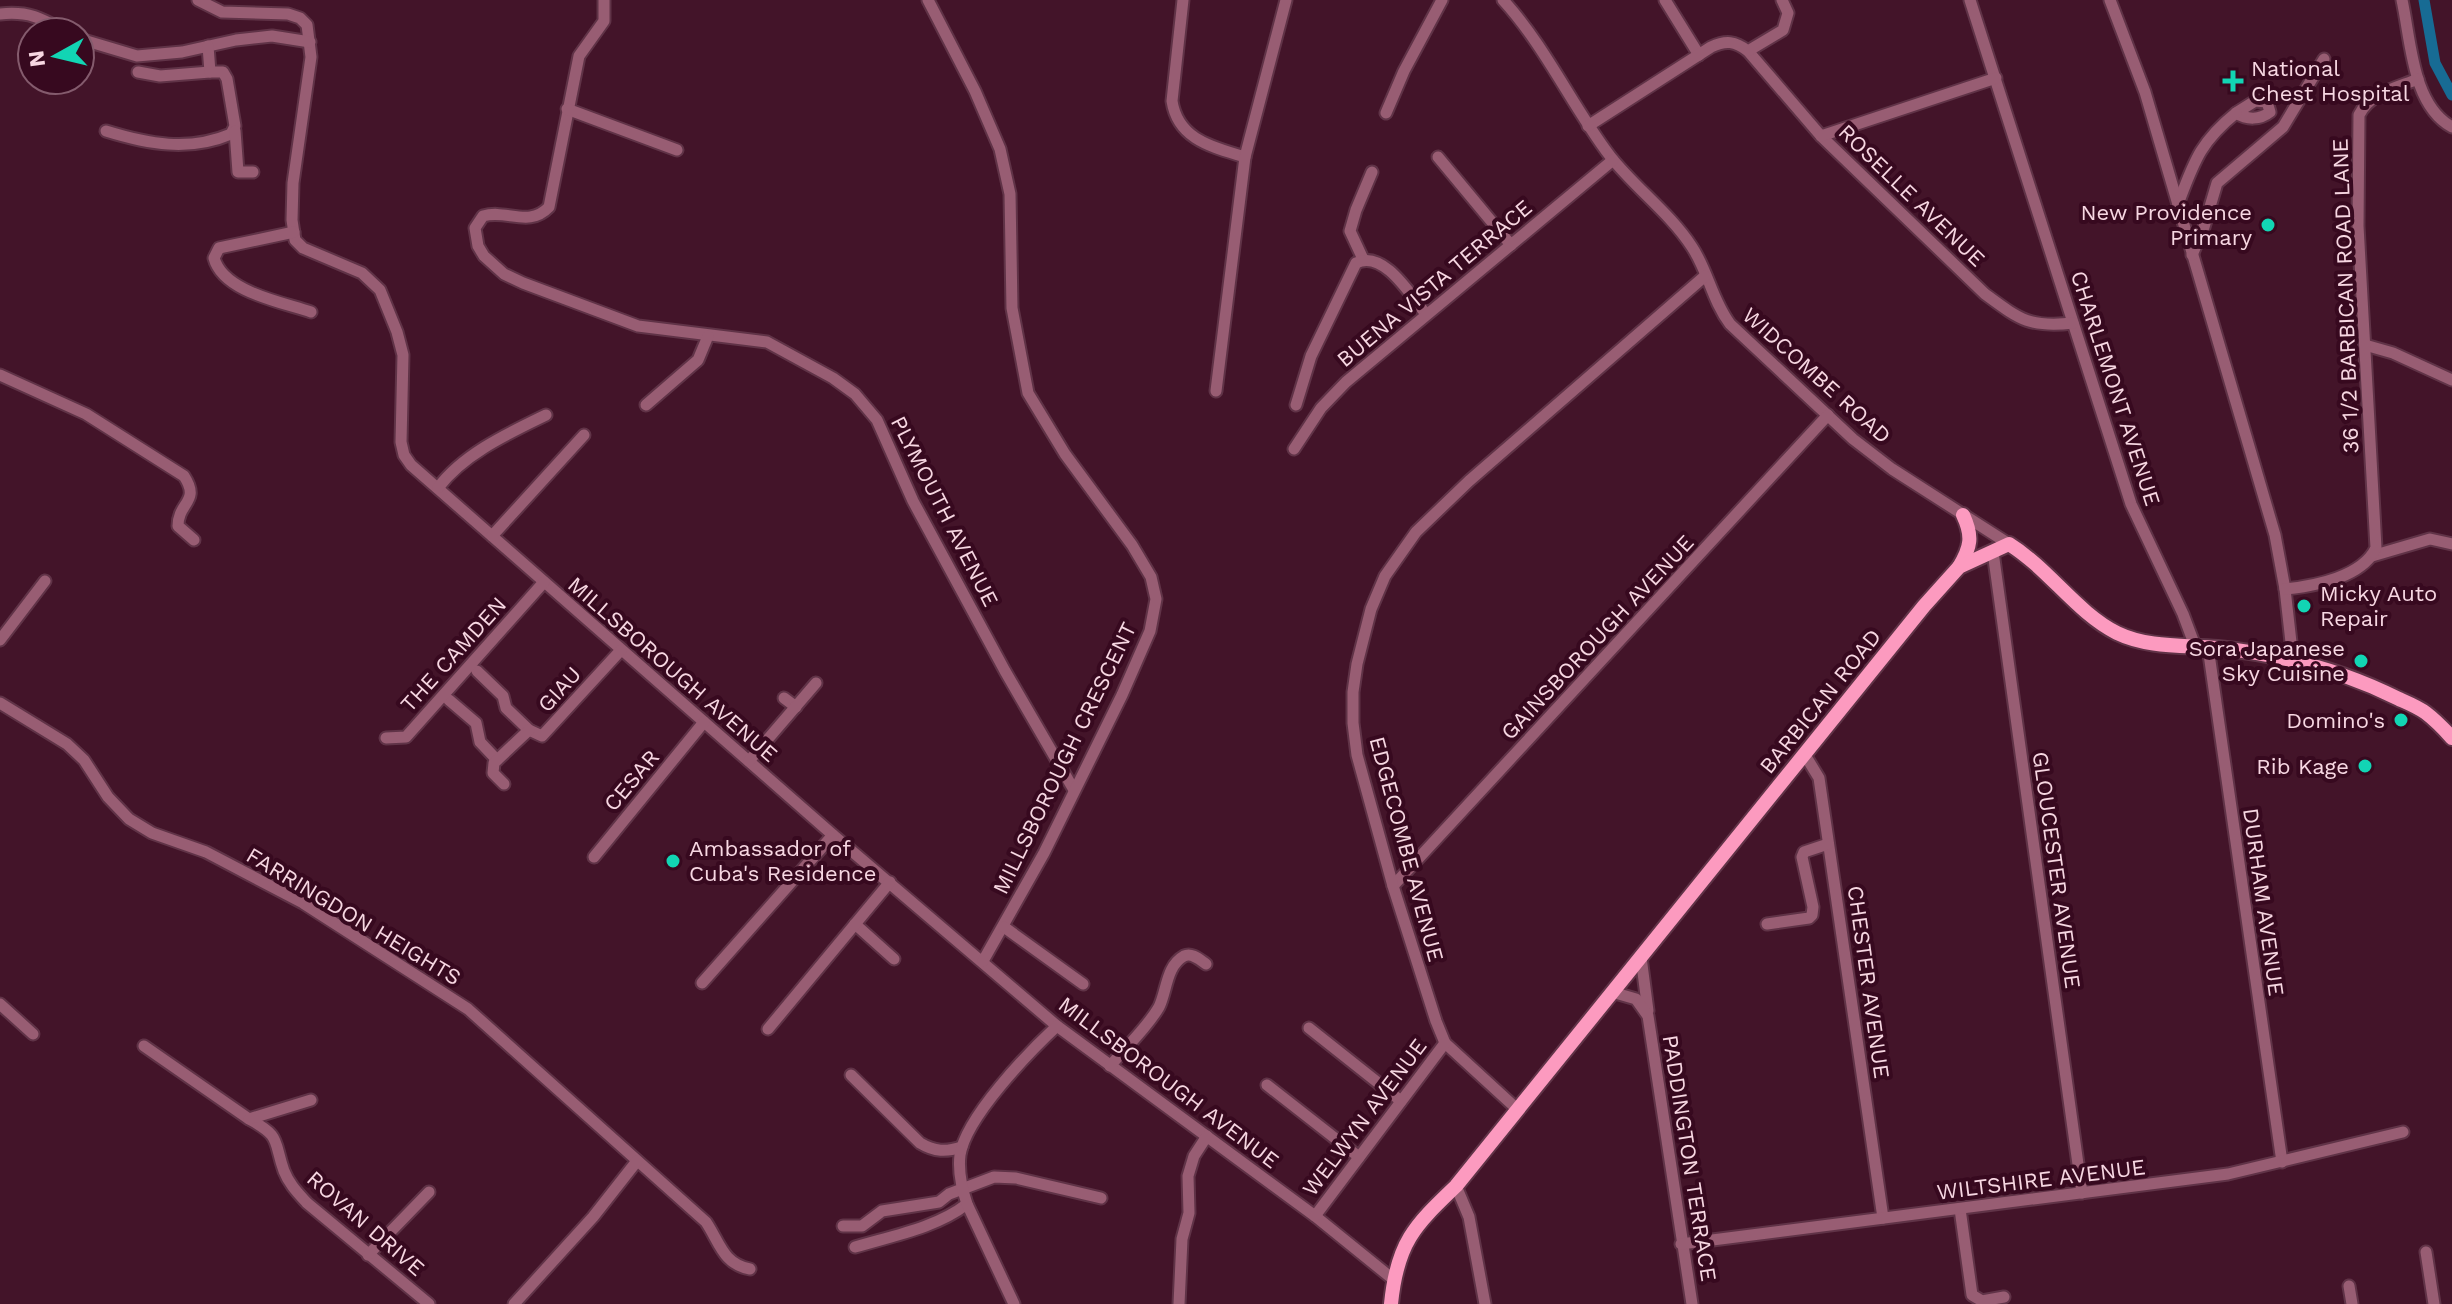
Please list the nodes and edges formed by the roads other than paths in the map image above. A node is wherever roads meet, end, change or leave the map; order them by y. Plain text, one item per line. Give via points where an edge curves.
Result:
1 (198, 0) edge
2 (604, 0) edge
3 (928, 0) edge
4 (1183, 0) edge
5 (1286, 0) edge
6 (1442, 0) edge
7 (1503, 0) edge
8 (1665, 0) edge
9 (1782, 0) edge
10 (1970, 0) edge
11 (2110, 0) edge
12 (2402, 0) edge
13 (0, 14) edge
14 (35, 16) edge
15 (310, 42) junction
16 (96, 44) edge
17 (208, 46) junction
18 (1748, 51) junction
19 (1699, 55) junction
20 (2324, 59) dead end
21 (210, 66) junction
22 (138, 72) dead end
23 (1996, 78) junction
24 (2418, 79) junction
25 (567, 109) junction
26 (1386, 113) dead end
27 (2236, 113) dead end
28 (1588, 126) junction
29 (2452, 127) edge
30 (106, 131) dead end
31 (235, 131) junction
32 (1821, 136) junction
33 (677, 150) dead end
34 (1245, 157) junction
35 (1438, 157) dead end
36 (1613, 160) junction
37 (253, 172) dead end
38 (1372, 172) dead end
39 (2177, 205) junction
40 (294, 232) junction
41 (1511, 245) junction
42 (2192, 255) junction
43 (1363, 259) junction
44 (1705, 276) junction
45 (311, 312) dead end
46 (1426, 314) junction
47 (2073, 323) junction
48 (708, 336) junction
49 (2365, 345) junction
50 (0, 375) edge
51 (2452, 380) edge
52 (1216, 391) dead end
53 (646, 405) dead end
54 (1296, 405) dead end
55 (546, 415) dead end
56 (1828, 415) junction
57 (584, 435) dead end
58 (1294, 449) dead end
59 (438, 488) junction
60 (1963, 515) junction
61 (492, 536) junction
62 (194, 540) dead end
63 (2009, 544) junction
64 (2452, 544) edge
65 (1993, 552) junction
66 (2374, 552) junction
67 (1959, 567) junction
68 (45, 581) dead end
69 (544, 582) junction
70 (2285, 589) junction
71 (4, 624) edge
72 (0, 640) edge
73 (2201, 646) junction
74 (618, 653) junction
75 (2293, 660) junction
76 (477, 671) dead end
77 (816, 683) dead end
78 (784, 698) dead end
79 (449, 700) dead end
80 (0, 703) edge
81 (796, 707) junction
82 (702, 726) junction
83 (529, 730) junction
84 (386, 738) dead end
85 (2452, 738) edge
86 (1805, 755) junction
87 (497, 760) junction
88 (749, 761) junction
89 (504, 784) dead end
90 (1074, 790) junction
91 (833, 835) junction
92 (1828, 844) junction
93 (594, 857) dead end
94 (890, 882) junction
95 (1393, 886) junction
96 (855, 924) junction
97 (1767, 924) dead end
98 (1004, 927) junction
99 (1641, 957) junction
100 (894, 959) dead end
101 (983, 961) junction
102 (1206, 964) dead end
103 (702, 983) dead end
104 (1083, 984) dead end
105 (1612, 992) junction
106 (0, 1004) edge
107 (1648, 1016) junction
108 (1057, 1026) junction
109 (1309, 1028) dead end
110 (768, 1029) dead end
111 (33, 1034) dead end
112 (1445, 1043) junction
113 (144, 1046) dead end
114 (1110, 1066) junction
115 (851, 1075) dead end
116 (1267, 1085) dead end
117 (311, 1100) dead end
118 (1401, 1101) junction
119 (1517, 1109) junction
120 (249, 1119) junction
121 (2403, 1132) dead end
122 (1207, 1136) junction
123 (962, 1147) junction
124 (1359, 1157) junction
125 (637, 1161) junction
126 (2282, 1162) junction
127 (1456, 1186) junction
128 (963, 1190) junction
129 (429, 1192) dead end
130 (2082, 1193) junction
131 (1101, 1198) dead end
132 (967, 1204) junction
133 (1960, 1209) junction
134 (1315, 1216) junction
135 (1883, 1218) junction
136 (843, 1226) dead end
137 (1681, 1244) junction
138 (855, 1247) dead end
139 (2426, 1252) dead end
140 (368, 1255) junction
141 (750, 1269) dead end
142 (1394, 1280) junction
143 (2349, 1286) dead end
144 (2004, 1297) dead end
145 (429, 1304) edge
146 (514, 1304) edge
147 (1014, 1304) edge
148 (1179, 1304) edge
149 (1391, 1304) edge
150 (1485, 1304) edge
151 (1692, 1304) edge
152 (2352, 1304) edge
153 (2434, 1304) edge

1 - 15 street via 222,12 300,18
2 - 25 street, PLYMOUTH AVENUE via 604,21 579,56
3 - 90 street, MILLSBOROUGH CRESCENT via 1000,149 1010,194 1012,308 1028,393 1132,545 1151,577 1156,599 1150,631
4 - 34 street via 1174,111 1195,139
5 - 34 street
6 - 26 street
7 - 28 street, WIDCOMBE ROAD via 1536,40
8 - 19 street
9 - 18 street via 1788,13 1783,30
10 - 23 street, CHARLEMONT AVENUE
11 - 39 street via 2145,92
12 - 24 street
13 - 14 street
15 - 17 street via 272,36
15 - 40 street via 293,183
16 - 17 street via 137,56
17 - 21 street
18 - 19 street via 1729,42
18 - 32 street, ROSELLE AVENUE
19 - 28 street
20 - 42 street via 2283,127 2217,183
21 - 22 street via 160,76
21 - 31 street via 226,74
23 - 32 street
23 - 47 street, CHARLEMONT AVENUE
24 - 29 street via 2438,120
24 - 49 street, 36 1/2 BARBICAN ROAD LANE via 2372,98 2359,115
25 - 33 street
25 - 48 street, PLYMOUTH AVENUE via 549,207 533,218 483,216 475,228 484,256 523,283 638,326
27 - 39 street via 2199,151
28 - 36 street, WIDCOMBE ROAD
30 - 31 street via 174,146
31 - 37 street via 238,172
32 - 47 street, ROSELLE AVENUE via 1985,294 2030,322
34 - 52 street
35 - 41 street
36 - 41 street, BUENA VISTA TERRACE
36 - 44 street, WIDCOMBE ROAD via 1693,248
38 - 43 street via 1350,231
39 - 42 street
40 - 45 street via 219,248 214,258 241,288
40 - 59 street, MILLSBOROUGH AVENUE via 303,248 362,273 380,290 403,355 404,455
41 - 46 street, BUENA VISTA TERRACE
42 - 70 street via 2275,535
43 - 46 street via 1391,272
43 - 54 street via 1335,303
44 - 56 street, WIDCOMBE ROAD via 1730,324
44 - 95 street, EDGECOMBE AVENUE via 1469,481 1416,532 1385,576 1357,664 1353,723
46 - 58 street, BUENA VISTA TERRACE via 1332,396
47 - 73 street, CHARLEMONT AVENUE via 2131,504
48 - 53 street via 698,360
48 - 90 street, PLYMOUTH AVENUE via 767,342 833,378 868,407 957,584
49 - 51 street
49 - 66 street, 36 1/2 BARBICAN ROAD LANE
50 - 62 street via 86,414 184,476 191,487 190,500 178,515 178,526
55 - 59 street via 503,436
56 - 60 street, WIDCOMBE ROAD via 1892,469
56 - 95 street, GAINSBOROUGH AVENUE
57 - 61 street
59 - 61 street, MILLSBOROUGH AVENUE
60 - 63 street, WIDCOMBE ROAD
60 - 67 main road via 1972,538
61 - 69 street, MILLSBOROUGH AVENUE
63 - 65 main road, BARBICAN ROAD
63 - 73 main road via 2116,633 2164,645
64 - 66 street via 2430,539
65 - 67 main road, BARBICAN ROAD
65 - 130 street, GLOUCESTER AVENUE
66 - 70 street via 2367,562 2336,577
67 - 86 main road, BARBICAN ROAD
68 - 71 street
69 - 74 street, MILLSBOROUGH AVENUE
69 - 84 street, THE CAMDEN via 406,737
70 - 75 street
71 - 72 street
73 - 75 main road
73 - 126 street, DURHAM AVENUE
74 - 82 street, MILLSBOROUGH AVENUE
74 - 83 street, GIAU via 546,733 538,736
75 - 85 main road via 2400,699 2424,711
76 - 83 street, GIAU
77 - 81 street via 800,693
78 - 81 street
79 - 87 street via 476,723 480,742
80 - 125 street, FARRINGDON HEIGHTS via 67,744 129,819 303,903 468,1009
81 - 88 street
82 - 88 street, MILLSBOROUGH AVENUE
82 - 93 street, CESAR
83 - 87 street, GIAU
86 - 92 street, CHESTER AVENUE via 1819,778
86 - 99 main road, BARBICAN ROAD
87 - 89 street via 493,773
88 - 91 street, MILLSBOROUGH AVENUE
90 - 98 street, MILLSBOROUGH CRESCENT
91 - 94 street, MILLSBOROUGH AVENUE
91 - 103 street
92 - 97 street via 1802,857 1812,915
92 - 135 street, CHESTER AVENUE
94 - 96 street
94 - 101 street, MILLSBOROUGH AVENUE
95 - 112 street, EDGECOMBE AVENUE
96 - 100 street
96 - 110 street
98 - 101 street, MILLSBOROUGH CRESCENT
98 - 104 street
99 - 105 main road, BARBICAN ROAD
99 - 107 street
101 - 108 street, MILLSBOROUGH AVENUE
102 - 114 street via 1192,955 1178,962 1159,1007
105 - 107 street, PADDINGTON TERRACE via 1636,999
105 - 119 main road, BARBICAN ROAD
106 - 111 street
107 - 137 street, PADDINGTON TERRACE
108 - 114 street, MILLSBOROUGH AVENUE
108 - 123 street via 1004,1082
109 - 118 street
112 - 118 street, WELWYN AVENUE
112 - 119 street, EDGECOMBE AVENUE
113 - 120 street, ROVAN DRIVE
114 - 122 street, MILLSBOROUGH AVENUE
115 - 123 street via 920,1143 931,1150
116 - 124 street
117 - 120 street
118 - 124 street, WELWYN AVENUE
119 - 127 main road, BARBICAN ROAD
120 - 140 street, ROVAN DRIVE via 277,1139 284,1170 307,1203
121 - 126 street, WILTSHIRE AVENUE
122 - 134 street, MILLSBOROUGH AVENUE
122 - 148 street via 1188,1176
123 - 128 street
124 - 134 street, WELWYN AVENUE
125 - 141 street, FARRINGDON HEIGHTS via 706,1222 726,1257
125 - 146 street
126 - 130 street, WILTSHIRE AVENUE
127 - 142 main road, BARBICAN ROAD via 1410,1235
127 - 150 street via 1469,1217
128 - 131 street via 983,1179 1016,1178
128 - 132 street
128 - 136 street via 930,1204 882,1211 862,1226
129 - 140 street
130 - 133 street, WILTSHIRE AVENUE
132 - 138 street via 954,1215
132 - 147 street
133 - 135 street, WILTSHIRE AVENUE
133 - 144 street via 1972,1295 1982,1301
134 - 142 street, MILLSBOROUGH AVENUE
135 - 137 street, WILTSHIRE AVENUE
137 - 151 street, PADDINGTON TERRACE
139 - 153 street
140 - 145 street, ROVAN DRIVE
142 - 149 main road, BARBICAN ROAD
143 - 152 street

